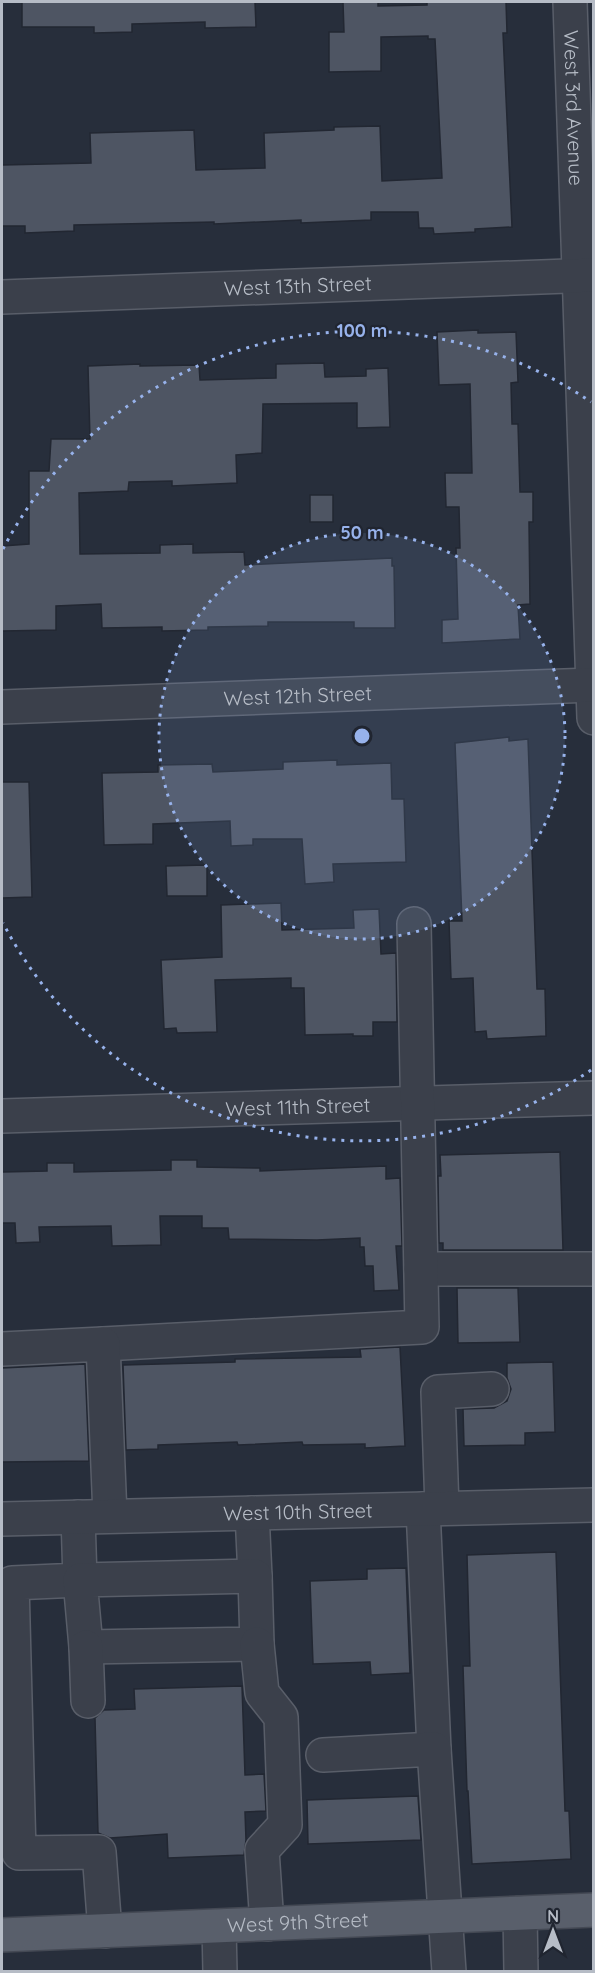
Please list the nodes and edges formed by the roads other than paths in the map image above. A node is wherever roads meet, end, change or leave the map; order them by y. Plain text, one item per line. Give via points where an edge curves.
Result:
1 (570, 2) edge
2 (586, 276) edge
3 (2, 297) edge
4 (592, 685) edge
5 (2, 706) edge
6 (594, 718) edge
7 (414, 924) dead end
8 (594, 1098) edge
9 (418, 1103) junction
10 (2, 1116) edge
11 (421, 1269) junction
12 (594, 1269) edge
13 (103, 1344) junction
14 (2, 1349) edge
15 (492, 1389) dead end
16 (594, 1505) edge
17 (432, 1509) junction
18 (252, 1513) junction
19 (94, 1516) junction
20 (2, 1519) edge
21 (255, 1576) junction
22 (80, 1580) junction
23 (7, 1584) edge
24 (257, 1644) junction
25 (86, 1647) junction
26 (88, 1701) dead end
27 (434, 1749) junction
28 (323, 1755) dead end
29 (9, 1761) edge
30 (594, 1910) edge
31 (520, 1913) junction
32 (444, 1917) junction
33 (267, 1924) junction
34 (219, 1926) junction
35 (105, 1930) junction
36 (2, 1935) edge
37 (220, 1971) edge
38 (449, 1971) edge
39 (521, 1971) edge

1 - 2 street, West 3rd Avenue
2 - 3 street, West 13th Street
2 - 4 street, West 3rd Avenue
4 - 5 street, West 12th Street
4 - 6 street, West 3rd Avenue
7 - 9 street
8 - 9 street, West 11th Street
9 - 10 street, West 11th Street
9 - 11 street
11 - 12 street
11 - 13 street via 422,1327
13 - 14 street
13 - 19 street
15 - 17 street via 438,1392
16 - 17 street, West 10th Street
17 - 18 street, West 10th Street
17 - 27 street
18 - 19 street, West 10th Street
18 - 21 street
19 - 20 street, West 10th Street
19 - 22 street
21 - 22 street
21 - 24 street
22 - 23 street
22 - 25 street
23 - 29 street
24 - 25 street
24 - 33 street via 262,1693 281,1717 282,1729 285,1825 262,1850
25 - 26 street
27 - 28 street
27 - 32 street
29 - 35 street via 19,1853 99,1852
30 - 31 main road, West 9th Street
31 - 32 main road, West 9th Street
31 - 39 street
32 - 33 main road, West 9th Street
32 - 38 street
33 - 34 main road, West 9th Street
34 - 35 main road, West 9th Street
34 - 37 street
35 - 36 main road, West 9th Street

